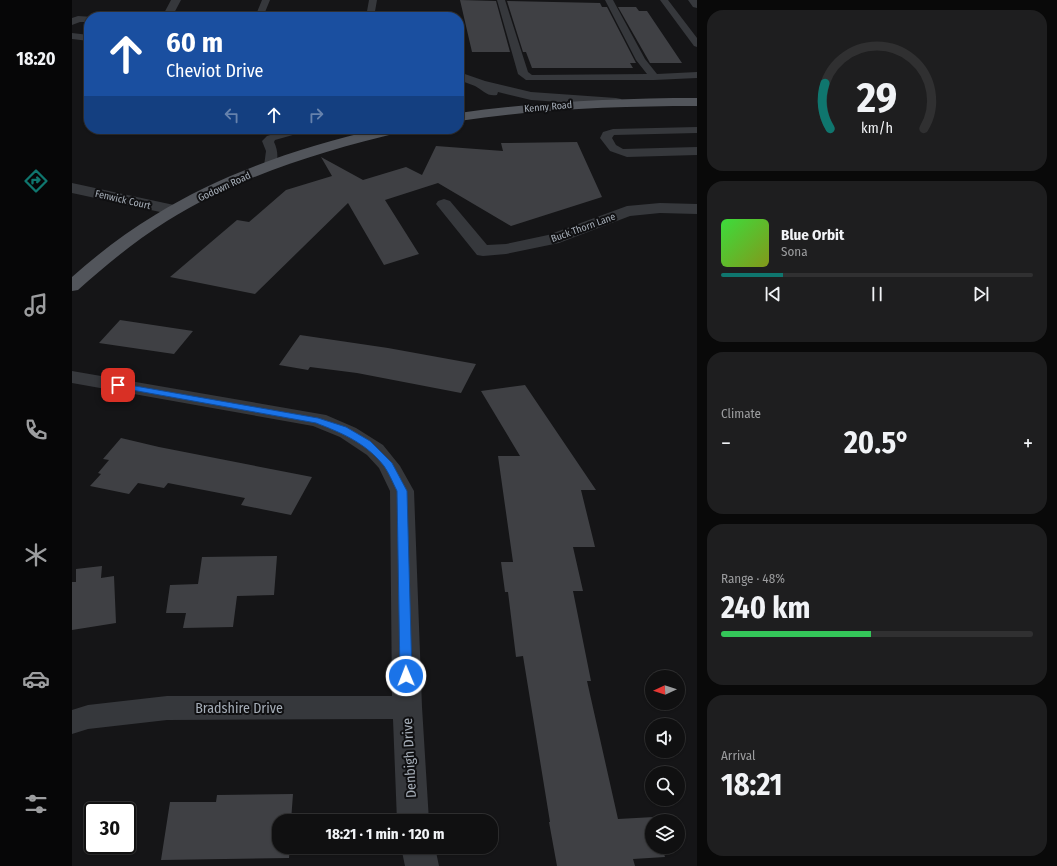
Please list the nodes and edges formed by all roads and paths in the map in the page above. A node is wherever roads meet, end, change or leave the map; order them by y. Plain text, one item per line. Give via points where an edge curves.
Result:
1 (176, 0) edge
2 (266, 0) edge
3 (373, 0) edge
4 (501, 0) edge
5 (609, 0) edge
6 (664, 0) edge
7 (170, 12) edge
8 (261, 12) edge
9 (371, 12) edge
10 (72, 36) edge
11 (84, 37) edge
12 (697, 44) edge
13 (697, 75) edge
14 (654, 77) junction
15 (464, 78) edge
16 (481, 84) junction
17 (464, 87) edge
18 (625, 102) junction
19 (697, 102) edge
20 (513, 109) junction
21 (496, 111) junction
22 (464, 116) edge
23 (697, 130) edge
24 (286, 134) edge
25 (377, 134) edge
26 (697, 151) edge
27 (270, 166) junction
28 (72, 188) edge
29 (444, 204) dead end
30 (697, 209) edge
31 (174, 210) junction
32 (72, 286) edge
33 (72, 377) edge
34 (407, 707) junction
35 (72, 722) edge
36 (413, 814) edge
37 (419, 854) edge
38 (422, 866) edge

1 - 7 street
2 - 8 lane
3 - 9 lane
4 - 14 lane via 523,74 530,78
5 - 14 lane via 641,60
6 - 12 lane
10 - 11 street
13 - 14 lane
15 - 16 street, Kenny Road
16 - 18 street, Kenny Road via 531,96
16 - 20 street, Kenny Road
17 - 21 street
18 - 19 main road, Kenny Road
18 - 20 main road, Kenny Road
20 - 21 main road
21 - 22 main road
23 - 26 lane via 614,132 607,134 606,138 611,148 617,152
24 - 27 lane via 268,141 272,151
25 - 27 main road, Godown Road
27 - 31 main road, Godown Road via 217,188
28 - 31 street, Fenwick Court
29 - 30 street, Buck Thorn Lane via 482,251 506,249 553,239 627,211 660,208
31 - 32 main road, Godown Road via 110,253
33 - 34 street, Denbigh Drive via 318,420 342,429 366,443 388,466 402,491
34 - 35 street, Bradshire Drive via 167,708 88,717
34 - 36 street, Denbigh Drive
37 - 38 street

